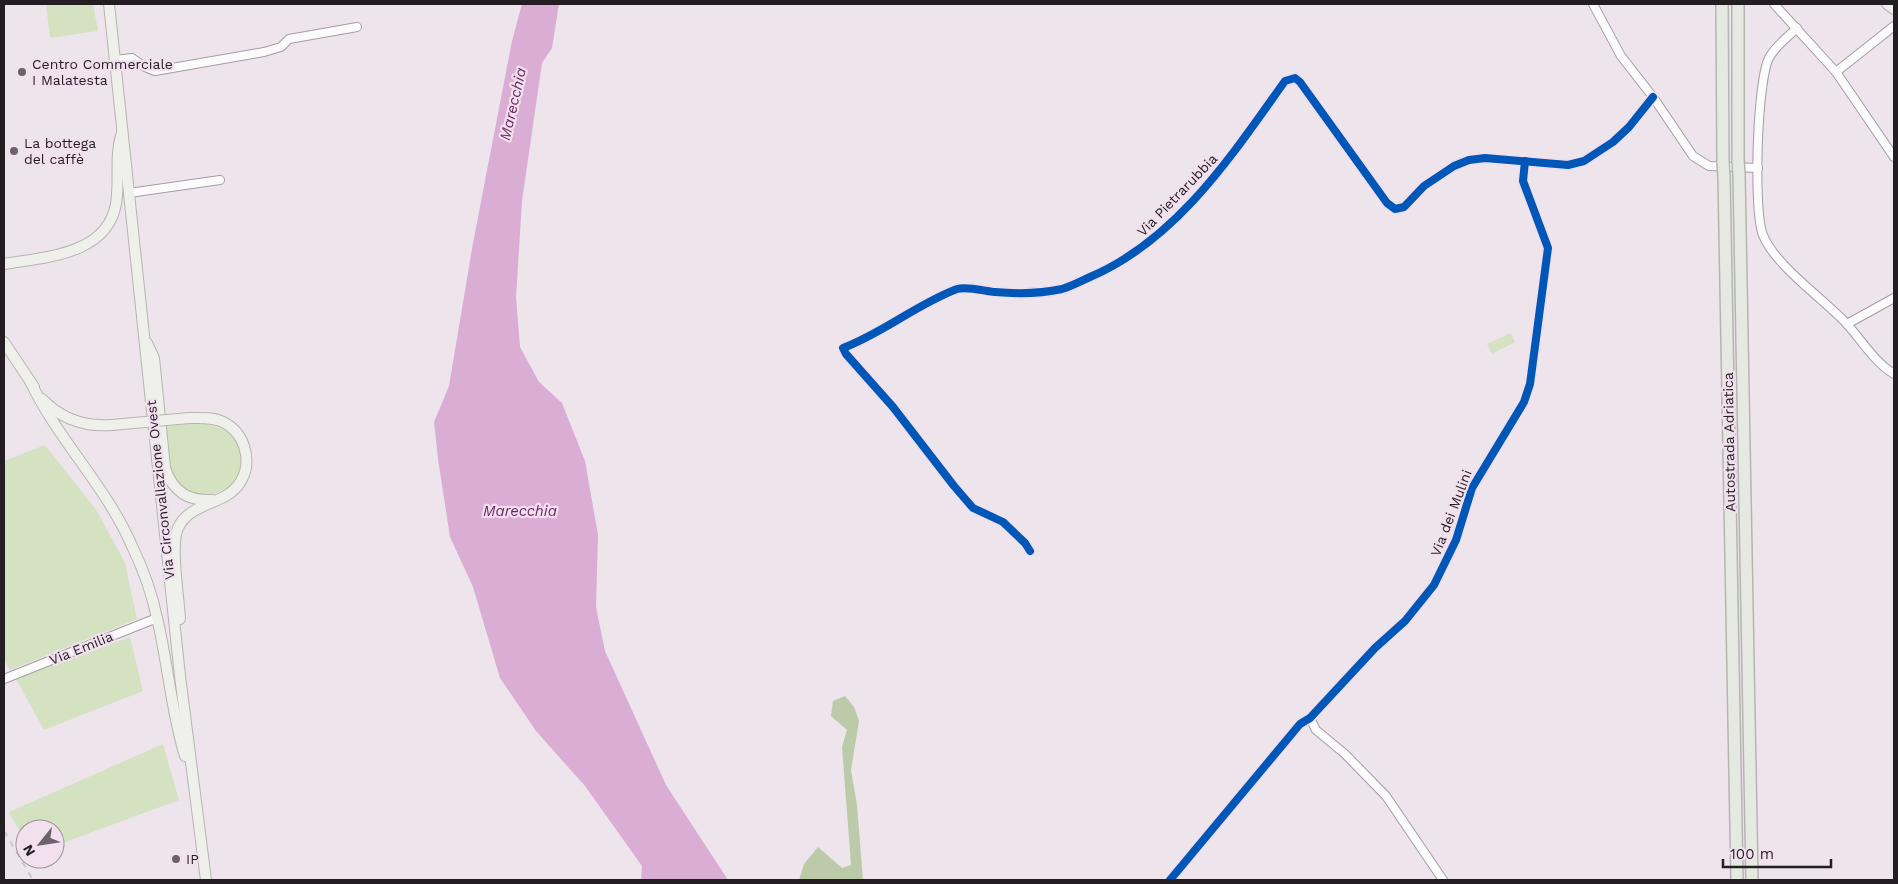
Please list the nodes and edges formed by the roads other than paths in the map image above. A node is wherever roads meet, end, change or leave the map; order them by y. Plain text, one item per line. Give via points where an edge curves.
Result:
1 (110, 4) edge
2 (1593, 4) edge
3 (1722, 4) edge
4 (1738, 4) edge
5 (1774, 4) edge
6 (1887, 4) edge
7 (1894, 9) edge
8 (1894, 26) edge
9 (357, 27) dead end
10 (1797, 28) junction
11 (116, 60) junction
12 (1836, 72) junction
13 (1653, 97) junction
14 (123, 128) junction
15 (1894, 157) edge
16 (1525, 161) junction
17 (1758, 168) junction
18 (220, 180) dead end
19 (129, 193) junction
20 (4, 264) edge
21 (1894, 298) edge
22 (1847, 324) junction
23 (143, 334) junction
24 (4, 342) edge
25 (1894, 374) edge
26 (30, 381) junction
27 (218, 500) junction
28 (1030, 551) dead end
29 (158, 618) junction
30 (180, 676) junction
31 (4, 679) edge
32 (1310, 718) junction
33 (194, 787) junction
34 (206, 880) edge
35 (1170, 880) edge
36 (1443, 880) edge
37 (1737, 880) edge
38 (1752, 880) edge

1 - 11 main road, Via Circonvallazione Ovest
2 - 13 street via 1621,56
3 - 37 highway, Autostrada Adriatica, bridge
4 - 38 highway, Autostrada Adriatica, bridge
5 - 10 street
6 - 7 main road
8 - 12 street
9 - 11 street via 289,39 281,48 264,52 155,71 132,58
10 - 12 street
10 - 17 street via 1774,50 1764,70
11 - 14 main road, Via Circonvallazione Ovest
12 - 15 street
13 - 16 street, Via Pietrarubbia via 1629,128 1584,161 1568,165
13 - 17 street via 1700,162 1709,166
14 - 19 main road, Via Circonvallazione Ovest
14 - 20 main road via 117,147 116,203 103,232 80,249
16 - 28 street, Via Pietrarubbia via 1469,160 1424,186 1404,207 1395,209 1387,203 1300,82 1290,79 1285,81 1224,166 1136,254 1064,288 1032,294 959,288 843,348 973,508 1004,522
16 - 32 street, Via dei Mulini via 1523,181 1544,234 1548,257 1530,384 1524,402 1472,488 1456,540 1434,585 1405,621 1375,648
17 - 22 street via 1759,218 1768,246
18 - 19 street
19 - 23 main road, Via Circonvallazione Ovest
21 - 22 street
22 - 25 street via 1882,367
23 - 27 main road via 154,358 168,478 186,496
23 - 30 main road, Via Circonvallazione Ovest
24 - 26 main road
26 - 27 main road, bridge via 50,406 68,418 97,426 189,418 222,422 234,430 247,455 242,480 234,490
26 - 29 main road via 52,421 117,515 146,581
27 - 30 main road via 196,509 177,529 175,546 182,644
29 - 31 street, Via Emilia
29 - 33 main road via 180,740
30 - 33 main road, Via Circonvallazione Ovest
32 - 35 street, Via dei Mulini via 1300,724
32 - 36 street via 1316,730 1358,766 1386,796
33 - 34 main road

